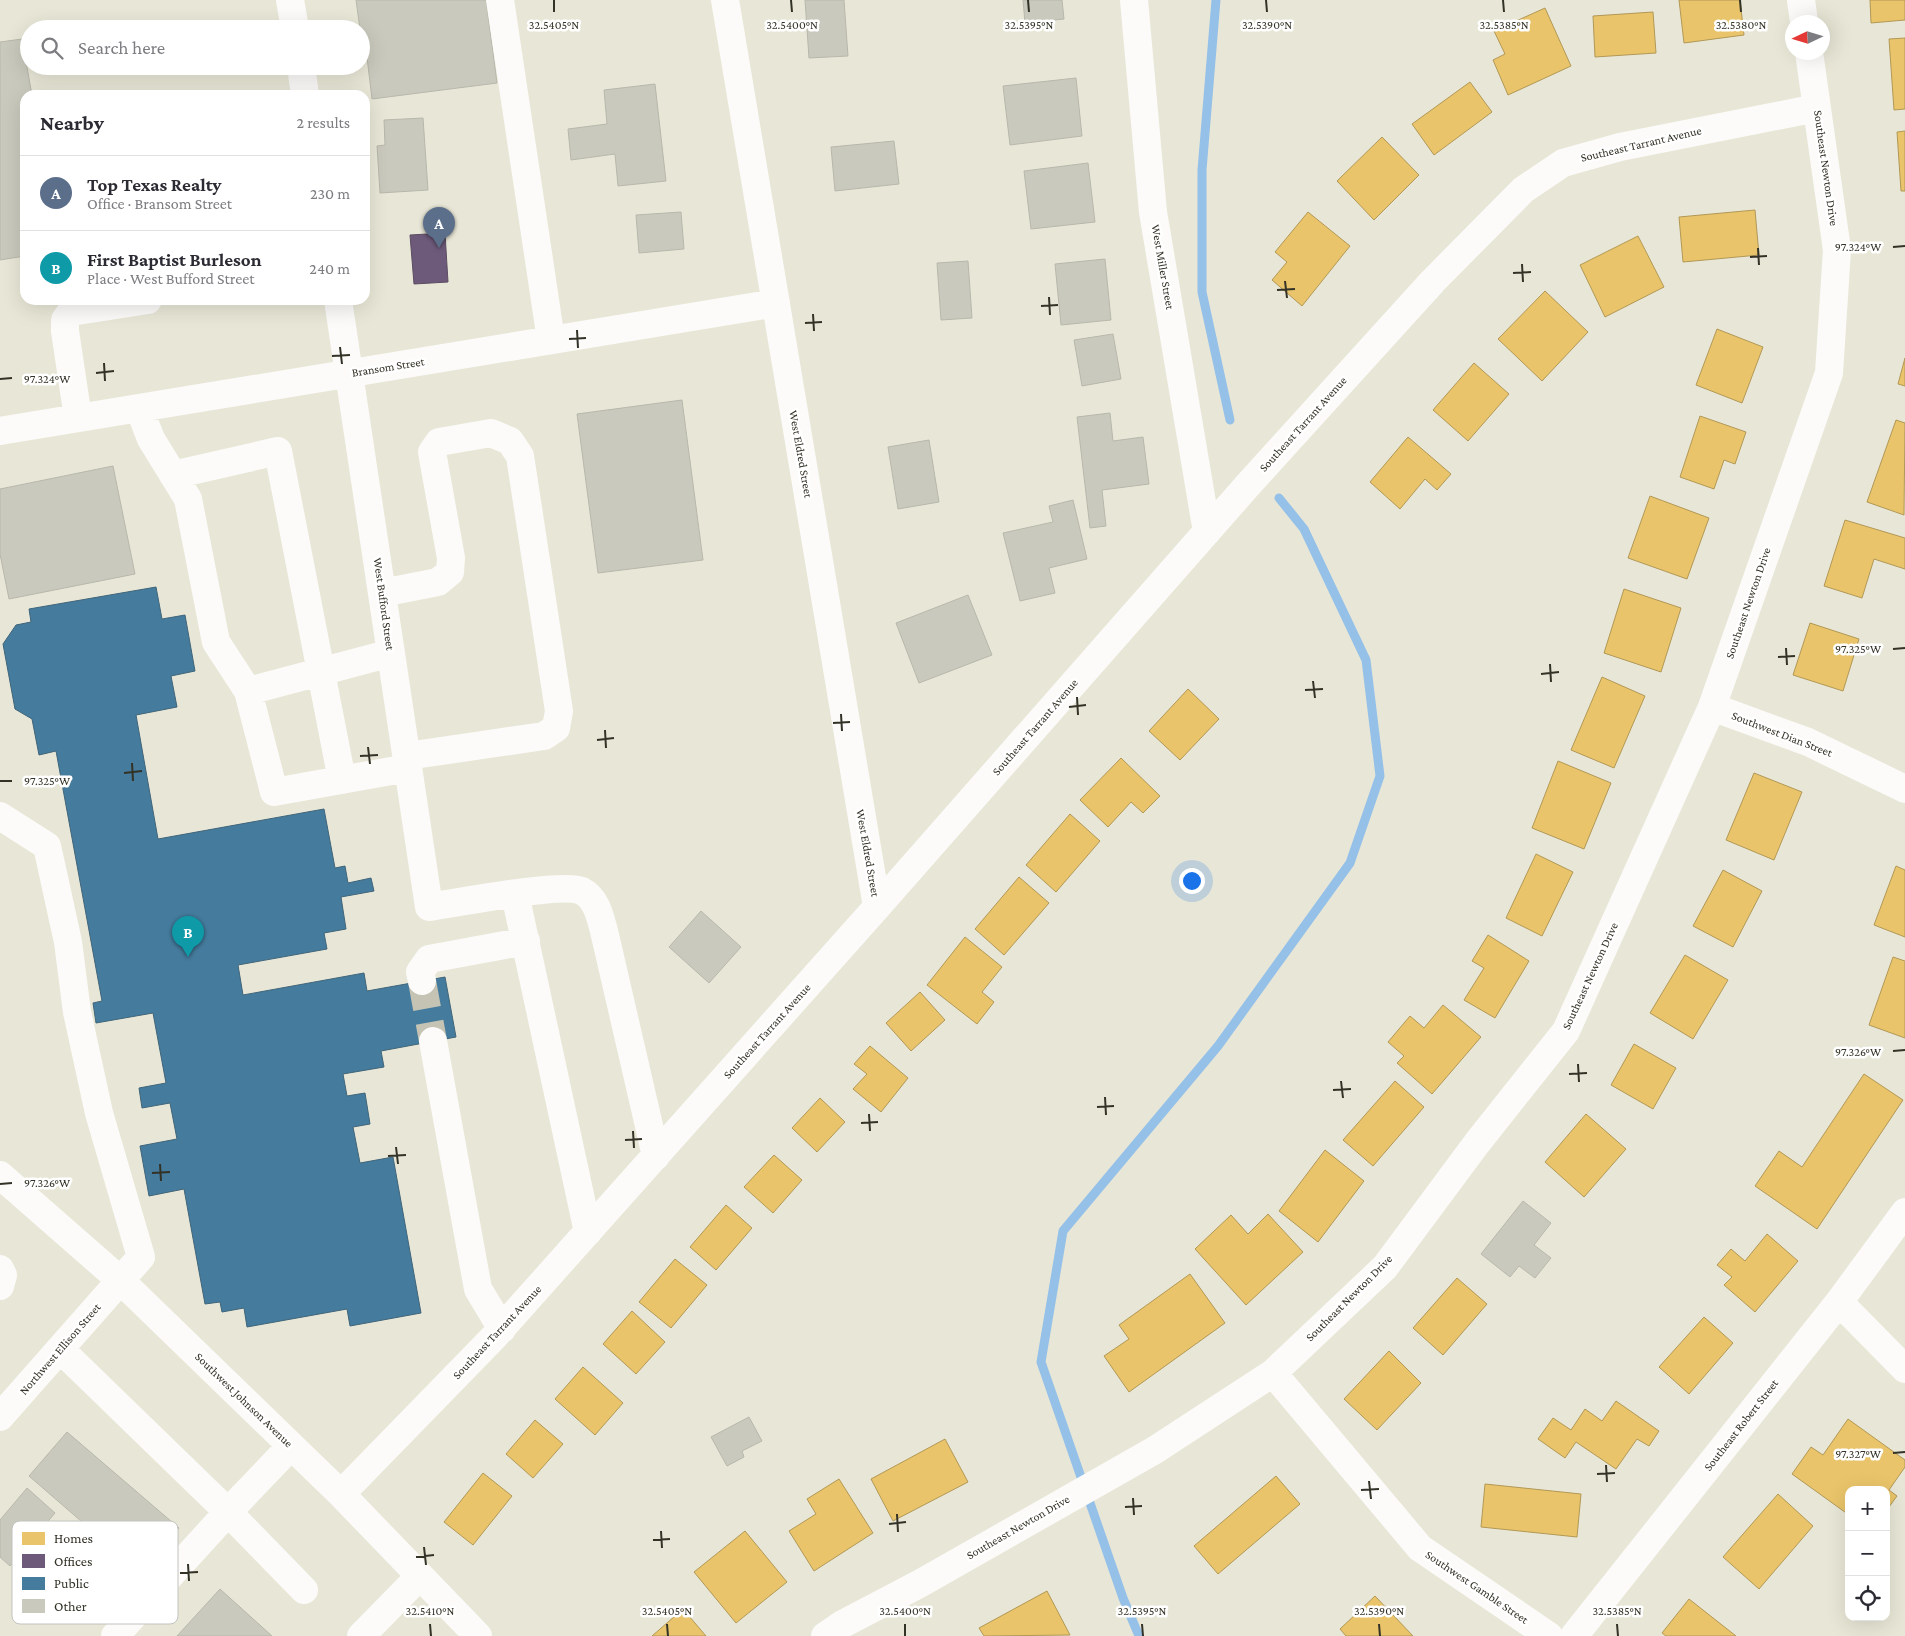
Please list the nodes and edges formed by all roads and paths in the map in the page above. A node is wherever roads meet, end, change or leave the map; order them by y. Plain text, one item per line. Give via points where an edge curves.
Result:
1 (290, 0) edge
2 (500, 0) edge
3 (725, 0) edge
4 (1134, 0) edge
5 (1801, 0) edge
6 (1803, 15) edge
7 (293, 20) edge
8 (1810, 60) edge
9 (302, 75) edge
10 (304, 90) edge
11 (1817, 108) junction
12 (776, 303) junction
13 (116, 305) edge
14 (339, 305) edge
15 (551, 340) junction
16 (350, 373) junction
17 (139, 408) junction
18 (78, 418) junction
19 (0, 431) edge
20 (173, 474) junction
21 (1207, 532) junction
22 (382, 593) junction
23 (391, 654) junction
24 (322, 672) junction
25 (248, 691) junction
26 (1712, 707) junction
27 (408, 762) junction
28 (342, 780) junction
29 (1905, 788) edge
30 (0, 816) edge
31 (516, 894) junction
32 (877, 907) junction
33 (526, 941) junction
34 (422, 981) tunnel mouth
35 (433, 1041) tunnel mouth
36 (656, 1156) junction
37 (0, 1175) edge
38 (1905, 1212) edge
39 (588, 1232) junction
40 (0, 1269) edge
41 (120, 1280) junction
42 (0, 1286) edge
43 (1839, 1302) junction
44 (502, 1328) junction
45 (60, 1349) junction
46 (1905, 1368) edge
47 (1273, 1373) junction
48 (0, 1417) edge
49 (291, 1446) junction
50 (341, 1494) junction
51 (228, 1512) junction
52 (178, 1567) edge
53 (420, 1576) junction
54 (304, 1590) dead end
55 (126, 1624) edge
56 (115, 1636) edge
57 (361, 1636) edge
58 (478, 1636) edge
59 (825, 1636) edge
60 (1549, 1636) edge
61 (1574, 1636) edge

1 - 7 street
2 - 15 street
3 - 12 street, West Eldred Street
4 - 21 street, West Miller Street via 1153,212
5 - 6 street
8 - 11 street, Southeast Newton Drive
9 - 10 street
11 - 21 street, Southeast Tarrant Avenue via 1620,146 1563,162 1522,190 1434,281
11 - 26 street, Southeast Newton Drive via 1837,250 1829,373
12 - 15 street, Bransom Street
12 - 32 street, West Eldred Street
13 - 18 street via 71,312 65,320
14 - 16 street, West Bufford Street
15 - 16 street, Bransom Street
16 - 17 street, Bransom Street
16 - 22 street, West Bufford Street
17 - 18 street, Bransom Street
17 - 20 street via 151,439
18 - 19 street, Bransom Street
20 - 24 street via 278,451
20 - 25 street via 188,499 216,642
21 - 32 street, Southeast Tarrant Avenue
22 - 23 street, West Bufford Street
22 - 27 street via 438,582 450,572 451,558 432,452 439,442 491,433 510,441 520,456 559,711 556,728 544,736
23 - 24 street
23 - 27 street, West Bufford Street
24 - 25 street
24 - 28 street
25 - 28 street via 274,792
26 - 29 street, Southwest Dian Street via 1808,742
26 - 47 street, Southeast Newton Drive via 1566,1031 1385,1267
27 - 28 street
27 - 31 street, West Bufford Street via 429,907
30 - 41 street, Northwest Ellison Street via 47,846 99,1113 141,1257
31 - 33 street
31 - 36 street via 560,888 582,891 596,904
32 - 36 street, Southeast Tarrant Avenue
33 - 34 street via 429,959 420,972
33 - 39 street
35 - 44 street via 478,1289
36 - 39 street, Southeast Tarrant Avenue
37 - 41 street, Southwest Johnson Avenue
38 - 43 street, Southeast Robert Street
39 - 44 street, Southeast Tarrant Avenue
40 - 42 street via 3,1275
41 - 45 street, Northwest Ellison Street
41 - 49 street, Southwest Johnson Avenue
43 - 46 street
43 - 61 street, Southeast Robert Street
44 - 50 street, Southeast Tarrant Avenue
45 - 48 street, Northwest Ellison Street
45 - 51 street
47 - 59 street, Southeast Newton Drive via 1155,1450
47 - 60 street, Southwest Gamble Street via 1420,1548
49 - 50 street, Southwest Johnson Avenue
49 - 51 street
50 - 53 street, Southwest Johnson Avenue
51 - 52 street
51 - 54 street
53 - 57 street
53 - 58 street, Southwest Johnson Avenue
55 - 56 street

